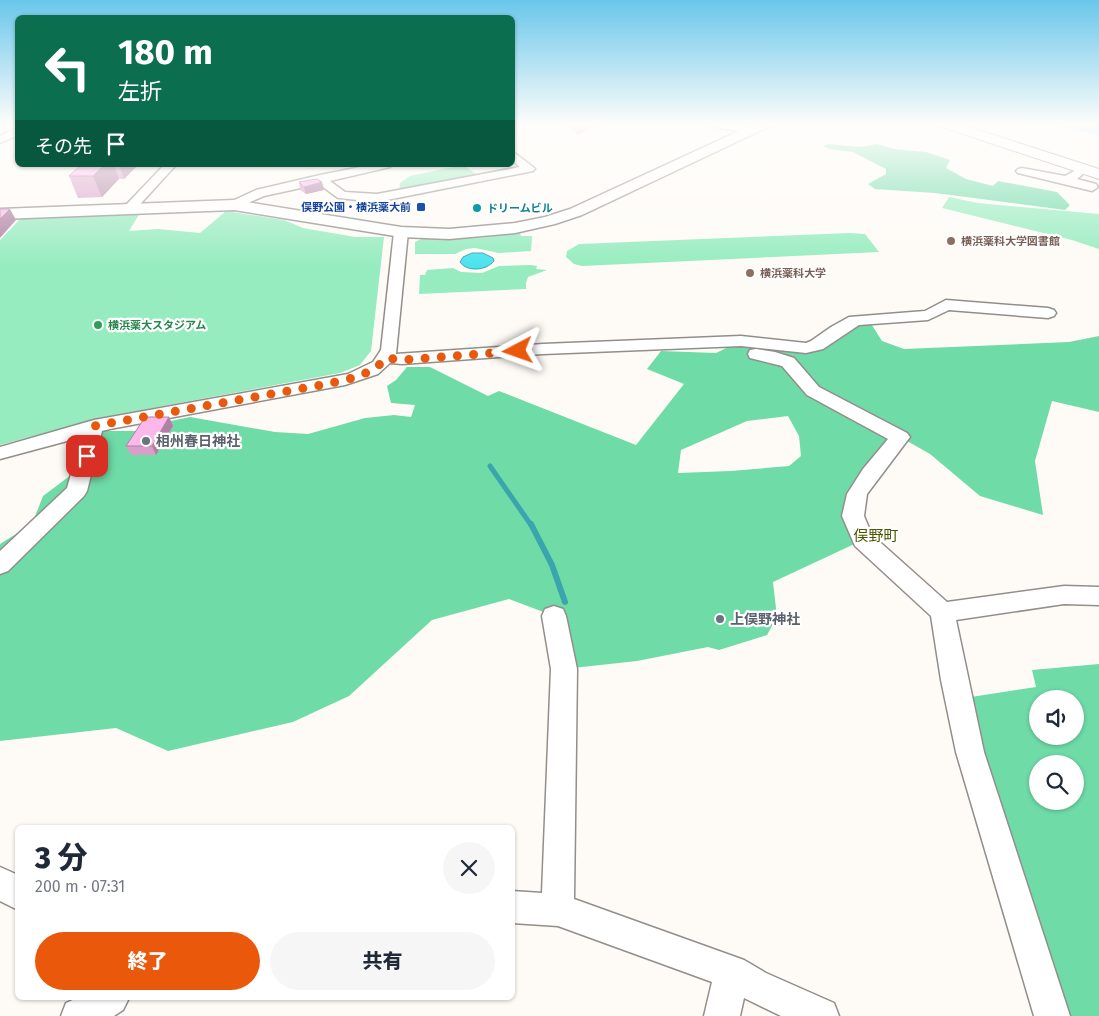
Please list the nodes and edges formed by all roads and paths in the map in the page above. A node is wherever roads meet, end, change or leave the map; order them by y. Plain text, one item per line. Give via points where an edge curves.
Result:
1 (164, 171) edge
2 (353, 171) edge
3 (516, 171) edge
4 (662, 171) edge
5 (1024, 171) edge
6 (1080, 171) edge
7 (320, 178) junction
8 (1067, 180) junction
9 (1092, 187) dead end
10 (234, 205) junction
11 (129, 209) junction
12 (0, 214) edge
13 (401, 232) junction
14 (1048, 313) dead end
15 (713, 344) junction
16 (386, 358) junction
17 (94, 426) junction
18 (0, 453) edge
19 (0, 565) edge
20 (1099, 596) edge
21 (942, 612) junction
22 (554, 616) dead end
23 (0, 882) edge
24 (15, 892) edge
25 (515, 908) edge
26 (558, 910) junction
27 (732, 972) junction
28 (107, 1000) edge
29 (79, 1016) edge
30 (722, 1016) edge
31 (822, 1016) edge
32 (1052, 1016) edge

1 - 11 street
2 - 7 street
3 - 7 street via 377,198 342,195
4 - 13 street via 549,221 481,232
5 - 8 street
6 - 8 street
7 - 10 street via 260,193
8 - 9 street
10 - 11 street
10 - 13 street
11 - 12 street
13 - 16 street
14 - 15 street via 946,305 928,316 855,320 817,346 806,348 741,341
15 - 16 street via 543,349 402,360
15 - 21 street via 788,362 813,391 900,437 857,494 853,516 863,540
16 - 17 street via 363,374 327,384
17 - 18 street
17 - 19 street via 78,491
20 - 21 street via 1064,594
21 - 32 street via 970,752
22 - 26 street via 564,669
23 - 24 street
25 - 26 street
26 - 27 street
27 - 30 street
27 - 31 street
28 - 29 street

